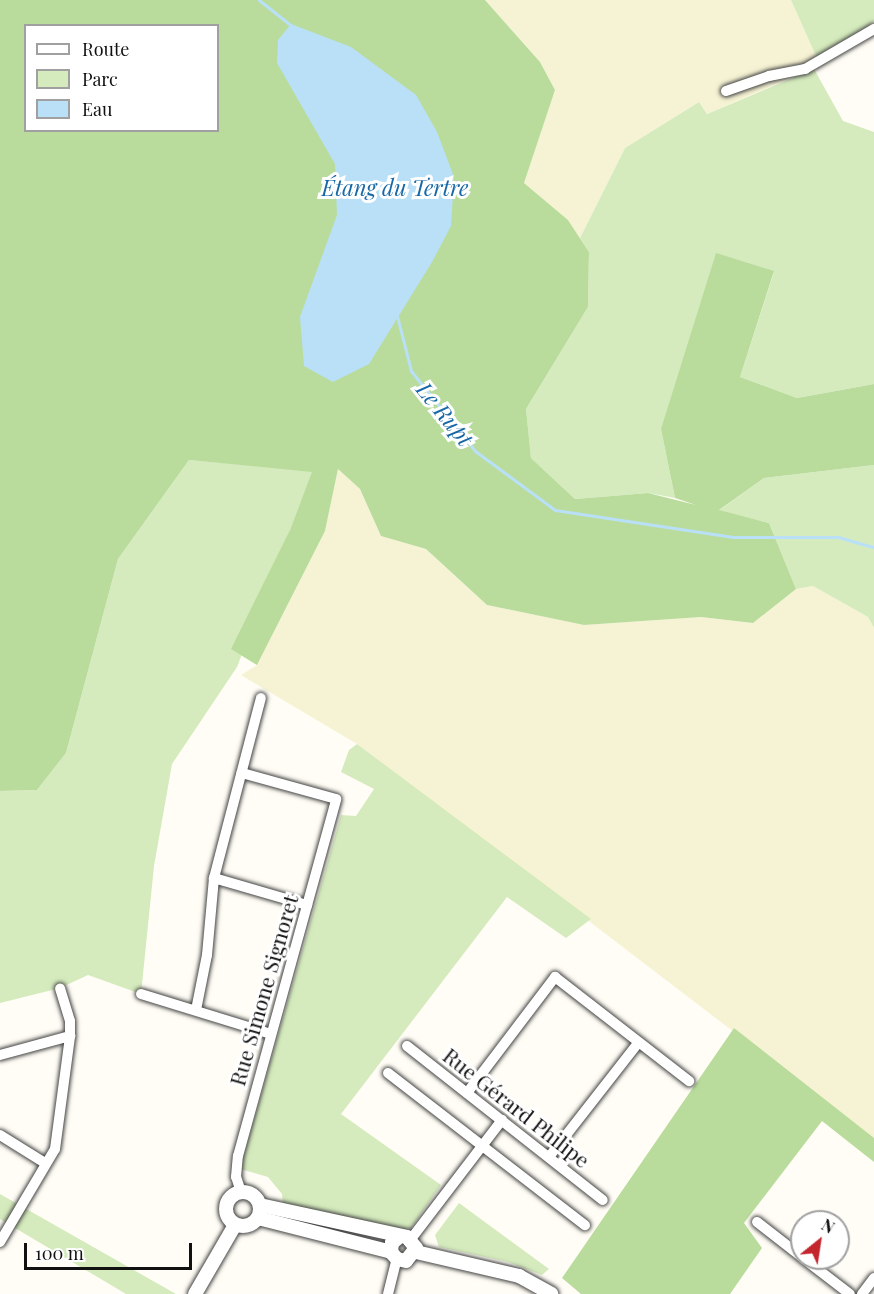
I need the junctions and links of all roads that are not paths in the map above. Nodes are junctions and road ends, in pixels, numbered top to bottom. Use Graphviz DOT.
graph roads {
  1 [pos="874,28"];
  2 [pos="726,91"];
  3 [pos="261,698"];
  4 [pos="242,773"];
  5 [pos="214,878"];
  6 [pos="307,905"];
  7 [pos="60,988"];
  8 [pos="141,994"];
  9 [pos="196,1010"];
  10 [pos="271,1034"];
  11 [pos="70,1036"];
  12 [pos="638,1043"];
  13 [pos="407,1046"];
  14 [pos="0,1054"];
  15 [pos="388,1073"];
  16 [pos="689,1081"];
  17 [pos="467,1093"];
  18 [pos="502,1120"];
  19 [pos="0,1136"];
  20 [pos="483,1145"];
  21 [pos="549,1157"];
  22 [pos="45,1162"];
  23 [pos="241,1192"];
  24 [pos="603,1200"];
  25 [pos="259,1211"];
  26 [pos="757,1222"];
  27 [pos="235,1225"];
  28 [pos="585,1225"];
  29 [pos="0,1242"];
  30 [pos="409,1242"];
  31 [pos="790,1247"];
  32 [pos="394,1256"];
  33 [pos="820,1270"];
  34 [pos="874,1278"];
  35 [pos="195,1294"];
  36 [pos="388,1294"];
  37 [pos="551,1294"];
  38 [pos="850,1294"];
  39 [pos="862,1294"];
  1 -- 2 [label="street"];
  3 -- 4 [label="street"];
  4 -- 5 [label="street"];
  4 -- 6 [label="street, Rue Simone Signoret"];
  5 -- 6 [label="street"];
  5 -- 9 [label="street"];
  6 -- 10 [label="street, Rue Simone Signoret"];
  7 -- 11 [label="street"];
  8 -- 9 [label="street"];
  9 -- 10 [label="street"];
  10 -- 23 [label="street, Rue Simone Signoret"];
  11 -- 14 [label="street"];
  11 -- 22 [label="street"];
  12 -- 16 [label="street"];
  12 -- 17 [label="street"];
  12 -- 21 [label="street"];
  13 -- 17 [label="street, Rue Gérard Philipe"];
  15 -- 20 [label="street"];
  17 -- 18 [label="street, Rue Gérard Philipe"];
  18 -- 20 [label="street"];
  18 -- 21 [label="street, Rue Gérard Philipe"];
  19 -- 22 [label="street"];
  20 -- 28 [label="street"];
  20 -- 30 [label="street"];
  21 -- 24 [label="street, Rue Gérard Philipe"];
  22 -- 29 [label="street"];
  23 -- 25 [label="street"];
  23 -- 27 [label="street"];
  25 -- 27 [label="street"];
  25 -- 30 [label="street"];
  25 -- 32 [label="street"];
  26 -- 31 [label="street"];
  27 -- 35 [label="street"];
  30 -- 32 [label="street"];
  30 -- 32 [label="street"];
  30 -- 37 [label="street"];
  32 -- 36 [label="street"];
  33 -- 38 [label="street"];
  34 -- 39 [label="street"];
}
